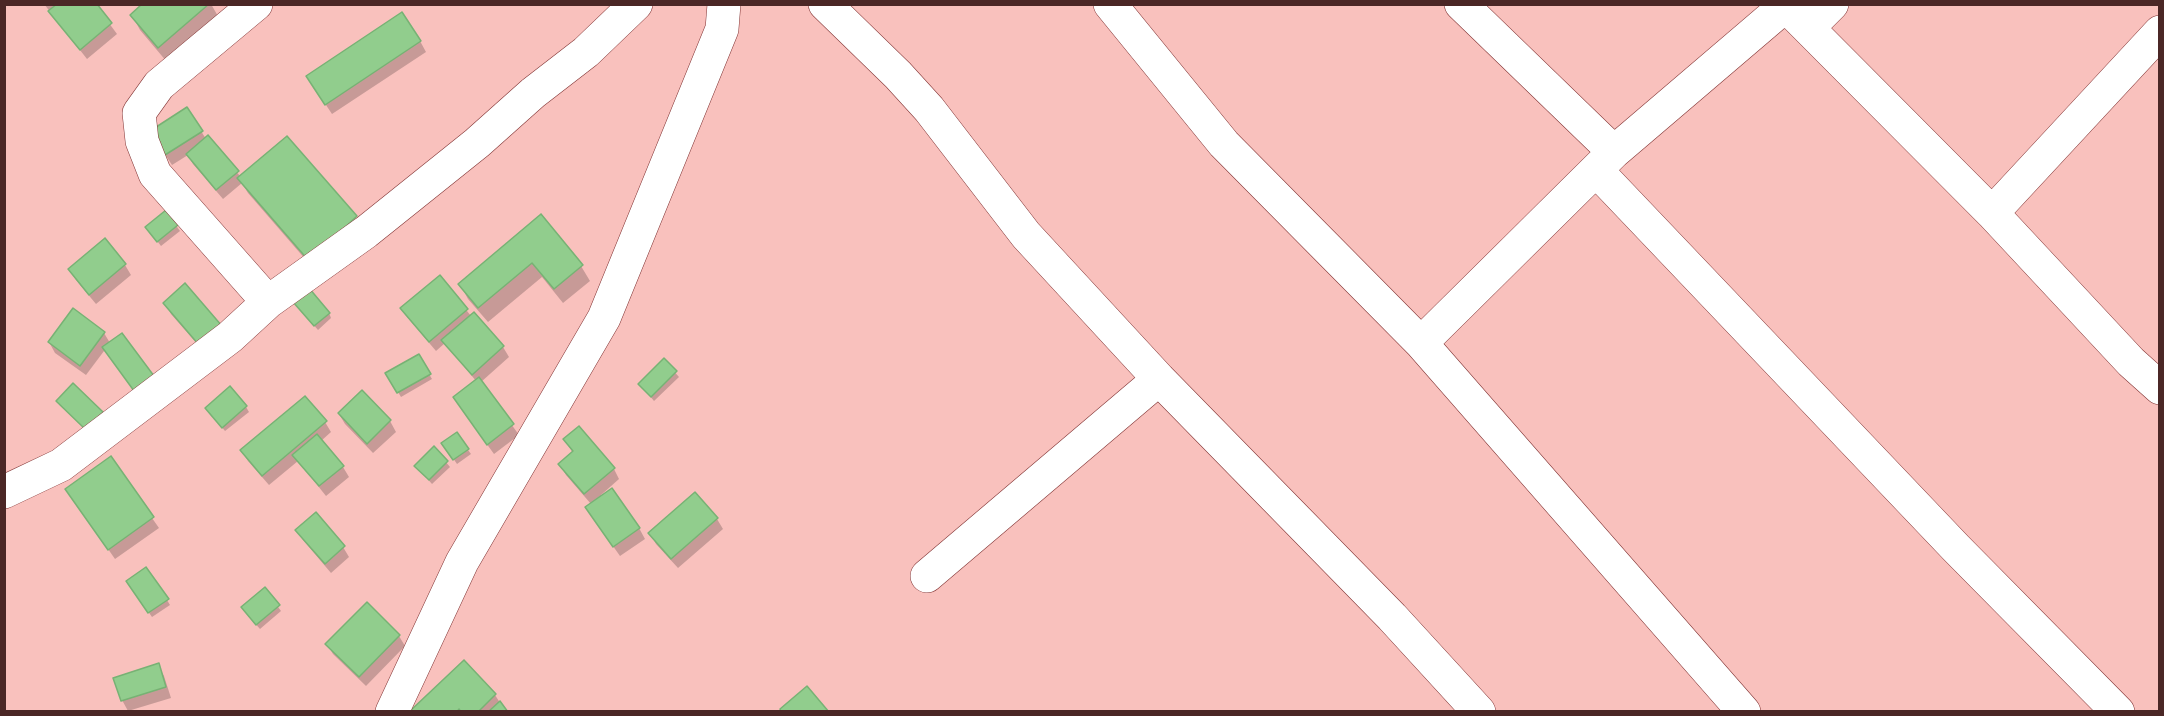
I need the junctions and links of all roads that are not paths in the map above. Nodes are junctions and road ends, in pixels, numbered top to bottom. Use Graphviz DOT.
graph roads {
  1 [pos="256,4"];
  2 [pos="636,4"];
  3 [pos="724,4"];
  4 [pos="825,4"];
  5 [pos="1110,4"];
  6 [pos="1461,4"];
  7 [pos="1833,4"];
  8 [pos="1792,13"];
  9 [pos="2160,32"];
  10 [pos="1605,161"];
  11 [pos="1992,213"];
  12 [pos="268,302"];
  13 [pos="1421,343"];
  14 [pos="1159,379"];
  15 [pos="2160,388"];
  16 [pos="4,492"];
  17 [pos="927,576"];
  18 [pos="392,711"];
  19 [pos="1479,711"];
  20 [pos="1744,711"];
  21 [pos="2118,711"];
  1 -- 12 [label="street"];
  2 -- 12 [label="street"];
  3 -- 18 [label="street"];
  4 -- 14 [label="street"];
  5 -- 13 [label="street"];
  6 -- 10 [label="street"];
  7 -- 8 [label="street"];
  8 -- 10 [label="street"];
  8 -- 11 [label="street"];
  9 -- 11 [label="street"];
  10 -- 13 [label="street"];
  10 -- 21 [label="street"];
  11 -- 15 [label="street"];
  12 -- 16 [label="street"];
  13 -- 20 [label="street"];
  14 -- 17 [label="street"];
  14 -- 19 [label="street"];
}
